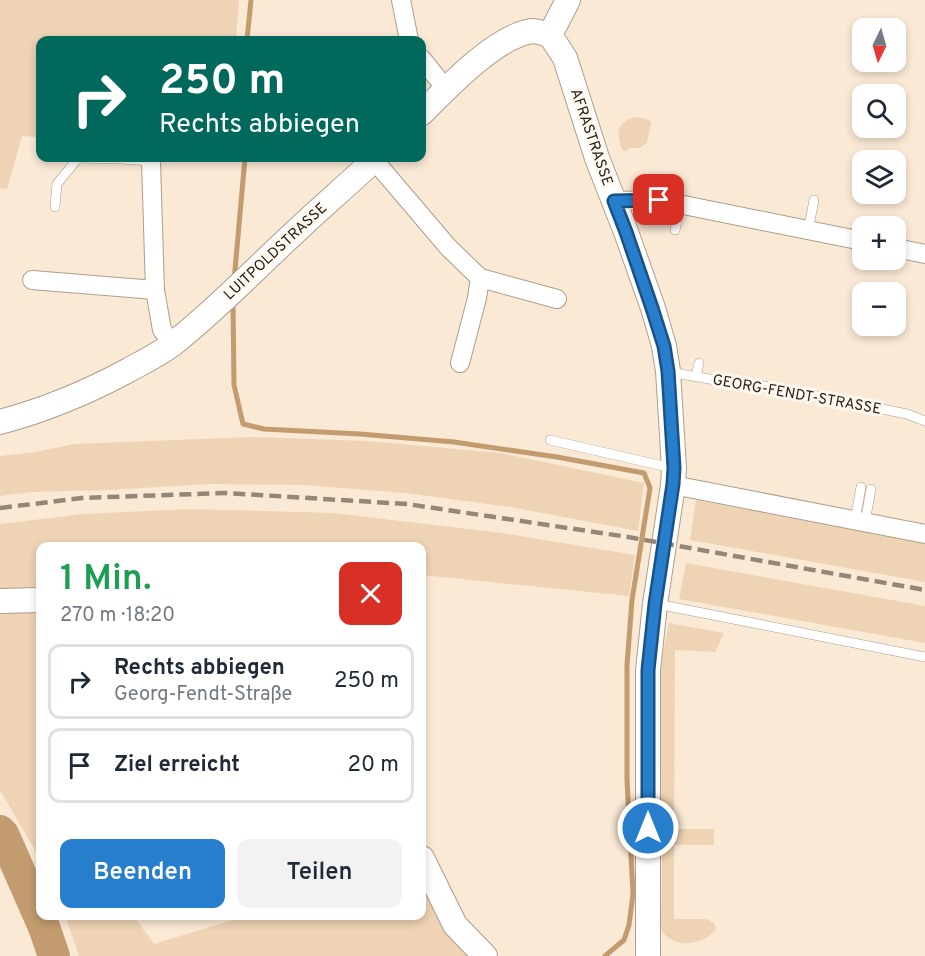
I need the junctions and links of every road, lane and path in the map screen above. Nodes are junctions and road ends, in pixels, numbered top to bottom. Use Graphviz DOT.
graph roads {
  1 [pos="401,0"];
  2 [pos="568,0"];
  3 [pos="550,35"];
  4 [pos="408,36"];
  5 [pos="426,64"];
  6 [pos="446,89"];
  7 [pos="426,109"];
  8 [pos="75,162"];
  9 [pos="151,162"];
  10 [pos="372,162"];
  11 [pos="377,162"];
  12 [pos="814,200"];
  13 [pos="614,201"];
  14 [pos="680,205"];
  15 [pos="55,207"];
  16 [pos="675,230"];
  17 [pos="808,231"];
  18 [pos="852,241"];
  19 [pos="906,250"];
  20 [pos="925,254"];
  21 [pos="480,278"];
  22 [pos="32,280"];
  23 [pos="155,290"];
  24 [pos="557,299"];
  25 [pos="173,344"];
  26 [pos="460,363"];
  27 [pos="699,363"];
  28 [pos="668,371"];
  29 [pos="696,376"];
  30 [pos="925,421"];
  31 [pos="0,422"];
  32 [pos="550,440"];
  33 [pos="674,476"];
  34 [pos="861,487"];
  35 [pos="871,489"];
  36 [pos="860,521"];
  37 [pos="925,534"];
  38 [pos="36,600"];
  39 [pos="0,601"];
  40 [pos="655,604"];
  41 [pos="925,657"];
  42 [pos="426,866"];
  43 [pos="485,956"];
  44 [pos="648,956"];
  1 -- 4 [label="street"];
  2 -- 3 [label="street"];
  3 -- 6 [label="street"];
  3 -- 13 [label="street, AFRASTRASSE"];
  5 -- 6 [label="street"];
  6 -- 7 [label="street"];
  8 -- 15 [label="lane"];
  9 -- 23 [label="street"];
  10 -- 25 [label="street, LUITPOLDSTRASSE"];
  11 -- 21 [label="street"];
  12 -- 17 [label="lane"];
  13 -- 14 [label="street"];
  13 -- 28 [label="street, AFRASTRASSE"];
  14 -- 16 [label="lane"];
  14 -- 17 [label="street"];
  17 -- 18 [label="street"];
  19 -- 20 [label="street"];
  21 -- 24 [label="street"];
  21 -- 26 [label="street"];
  22 -- 23 [label="street"];
  23 -- 25 [label="street"];
  25 -- 31 [label="street, LUITPOLDSTRASSE"];
  27 -- 29 [label="lane"];
  28 -- 29 [label="lane, GEORG-FENDT-STRASSE"];
  28 -- 33 [label="street, AFRASTRASSE"];
  29 -- 30 [label="lane, GEORG-FENDT-STRASSE"];
  32 -- 33 [label="lane"];
  33 -- 36 [label="street"];
  33 -- 40 [label="street, AFRASTRASSE"];
  34 -- 36 [label="lane"];
  35 -- 36 [label="lane"];
  36 -- 37 [label="street"];
  38 -- 39 [label="street"];
  40 -- 41 [label="lane"];
  40 -- 44 [label="street, AFRASTRASSE"];
  42 -- 43 [label="street"];
}
